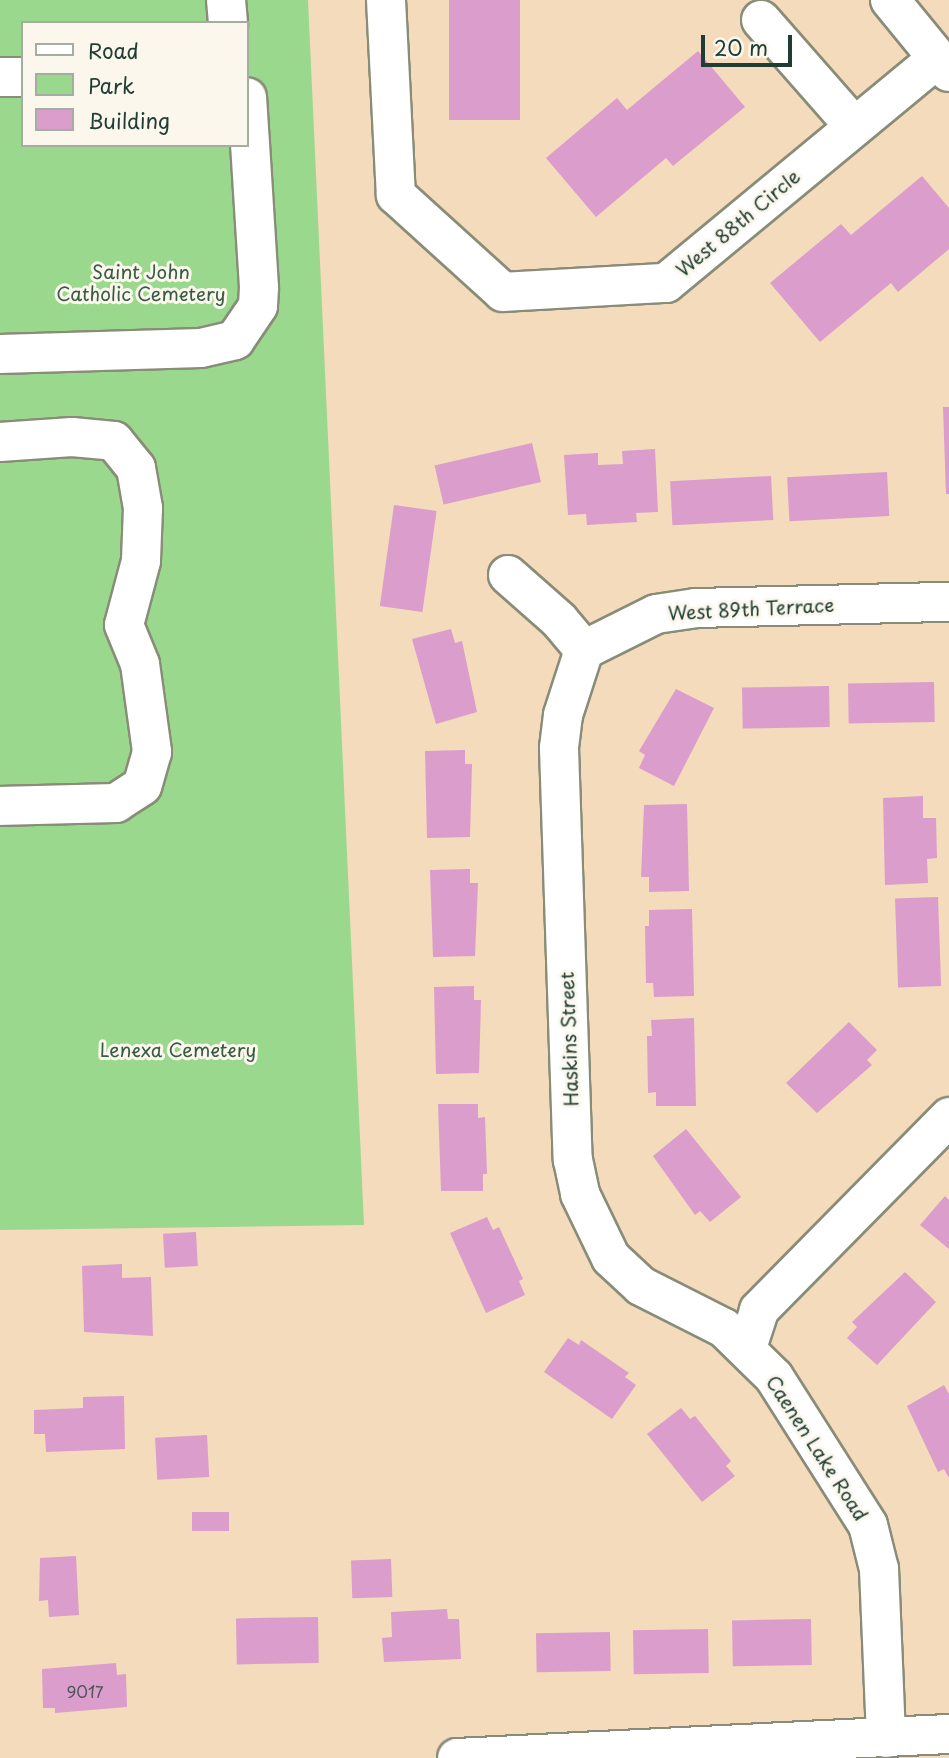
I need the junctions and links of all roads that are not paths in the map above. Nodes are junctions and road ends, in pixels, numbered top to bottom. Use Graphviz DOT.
graph roads {
  1 [pos="226,0"];
  2 [pos="386,0"];
  3 [pos="890,0"];
  4 [pos="761,20"];
  5 [pos="228,21"];
  6 [pos="943,65"];
  7 [pos="0,77"];
  8 [pos="21,77"];
  9 [pos="248,113"];
  10 [pos="855,127"];
  11 [pos="0,354"];
  12 [pos="0,442"];
  13 [pos="508,575"];
  14 [pos="949,602"];
  15 [pos="584,650"];
  16 [pos="0,806"];
  17 [pos="949,1117"];
  18 [pos="747,1349"];
  19 [pos="949,1734"];
  20 [pos="886,1738"];
  21 [pos="536,1756"];
  22 [pos="457,1758"];
  1 -- 5 [label="street"];
  2 -- 10 [label="street, West 88th Circle"];
  3 -- 6 [label="street"];
  4 -- 10 [label="street"];
  6 -- 10 [label="street, West 88th Circle"];
  7 -- 8 [label="street"];
  9 -- 11 [label="street"];
  12 -- 16 [label="street"];
  13 -- 15 [label="street"];
  14 -- 15 [label="street, West 89th Terrace"];
  15 -- 18 [label="street, Haskins Street"];
  17 -- 18 [label="street"];
  18 -- 20 [label="street, Caenen Lake Road"];
  19 -- 20 [label="street"];
  20 -- 21 [label="street"];
  21 -- 22 [label="street"];
}
